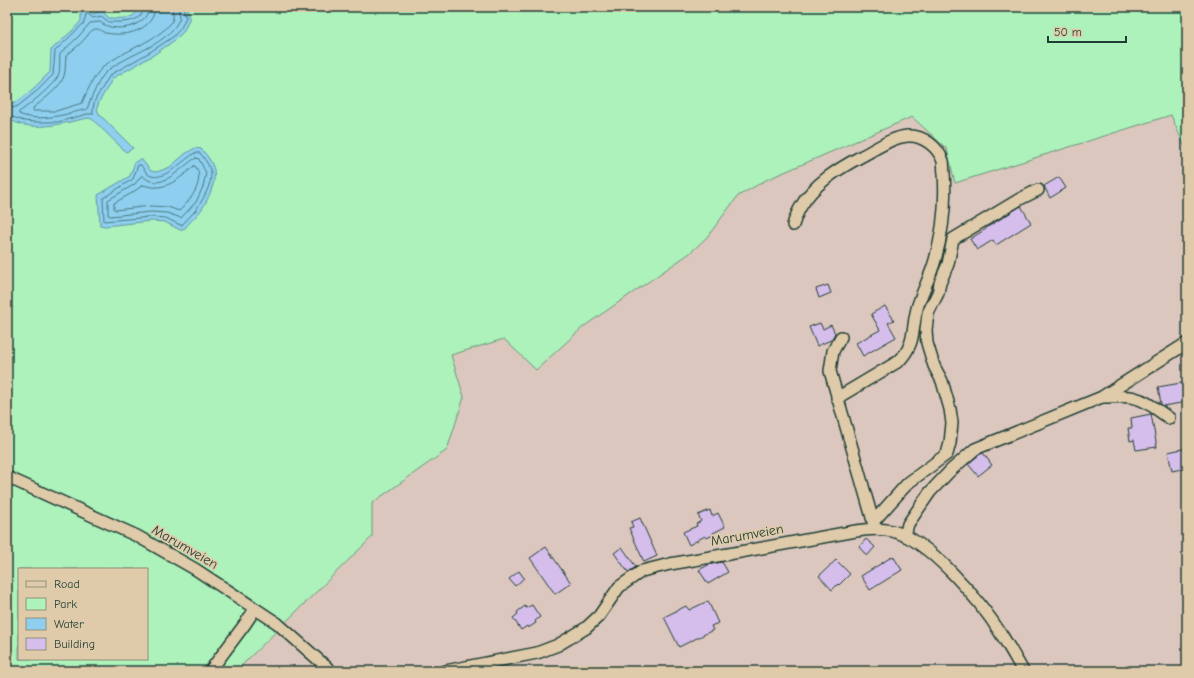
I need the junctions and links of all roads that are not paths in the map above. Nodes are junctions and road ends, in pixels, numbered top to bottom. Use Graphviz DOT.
graph roads {
  1 [pos="1038,190"];
  2 [pos="793,225"];
  3 [pos="841,337"];
  4 [pos="1187,343"];
  5 [pos="838,398"];
  6 [pos="1102,398"];
  7 [pos="1169,418"];
  8 [pos="947,454"];
  9 [pos="950,471"];
  10 [pos="7,477"];
  11 [pos="874,525"];
  12 [pos="905,536"];
  13 [pos="255,609"];
  14 [pos="210,671"];
  15 [pos="331,671"];
  16 [pos="445,671"];
  17 [pos="1023,671"];
  1 -- 8 [label="street"];
  2 -- 5 [label="street"];
  3 -- 5 [label="street"];
  4 -- 6 [label="street"];
  5 -- 11 [label="street"];
  6 -- 7 [label="street"];
  6 -- 9 [label="street"];
  8 -- 9 [label="street"];
  8 -- 11 [label="street"];
  9 -- 12 [label="street"];
  10 -- 13 [label="street, Marumveien"];
  11 -- 12 [label="street, Marumveien"];
  11 -- 16 [label="street, Marumveien"];
  12 -- 17 [label="street, Marumveien"];
  13 -- 14 [label="street"];
  13 -- 15 [label="street, Marumveien"];
}
